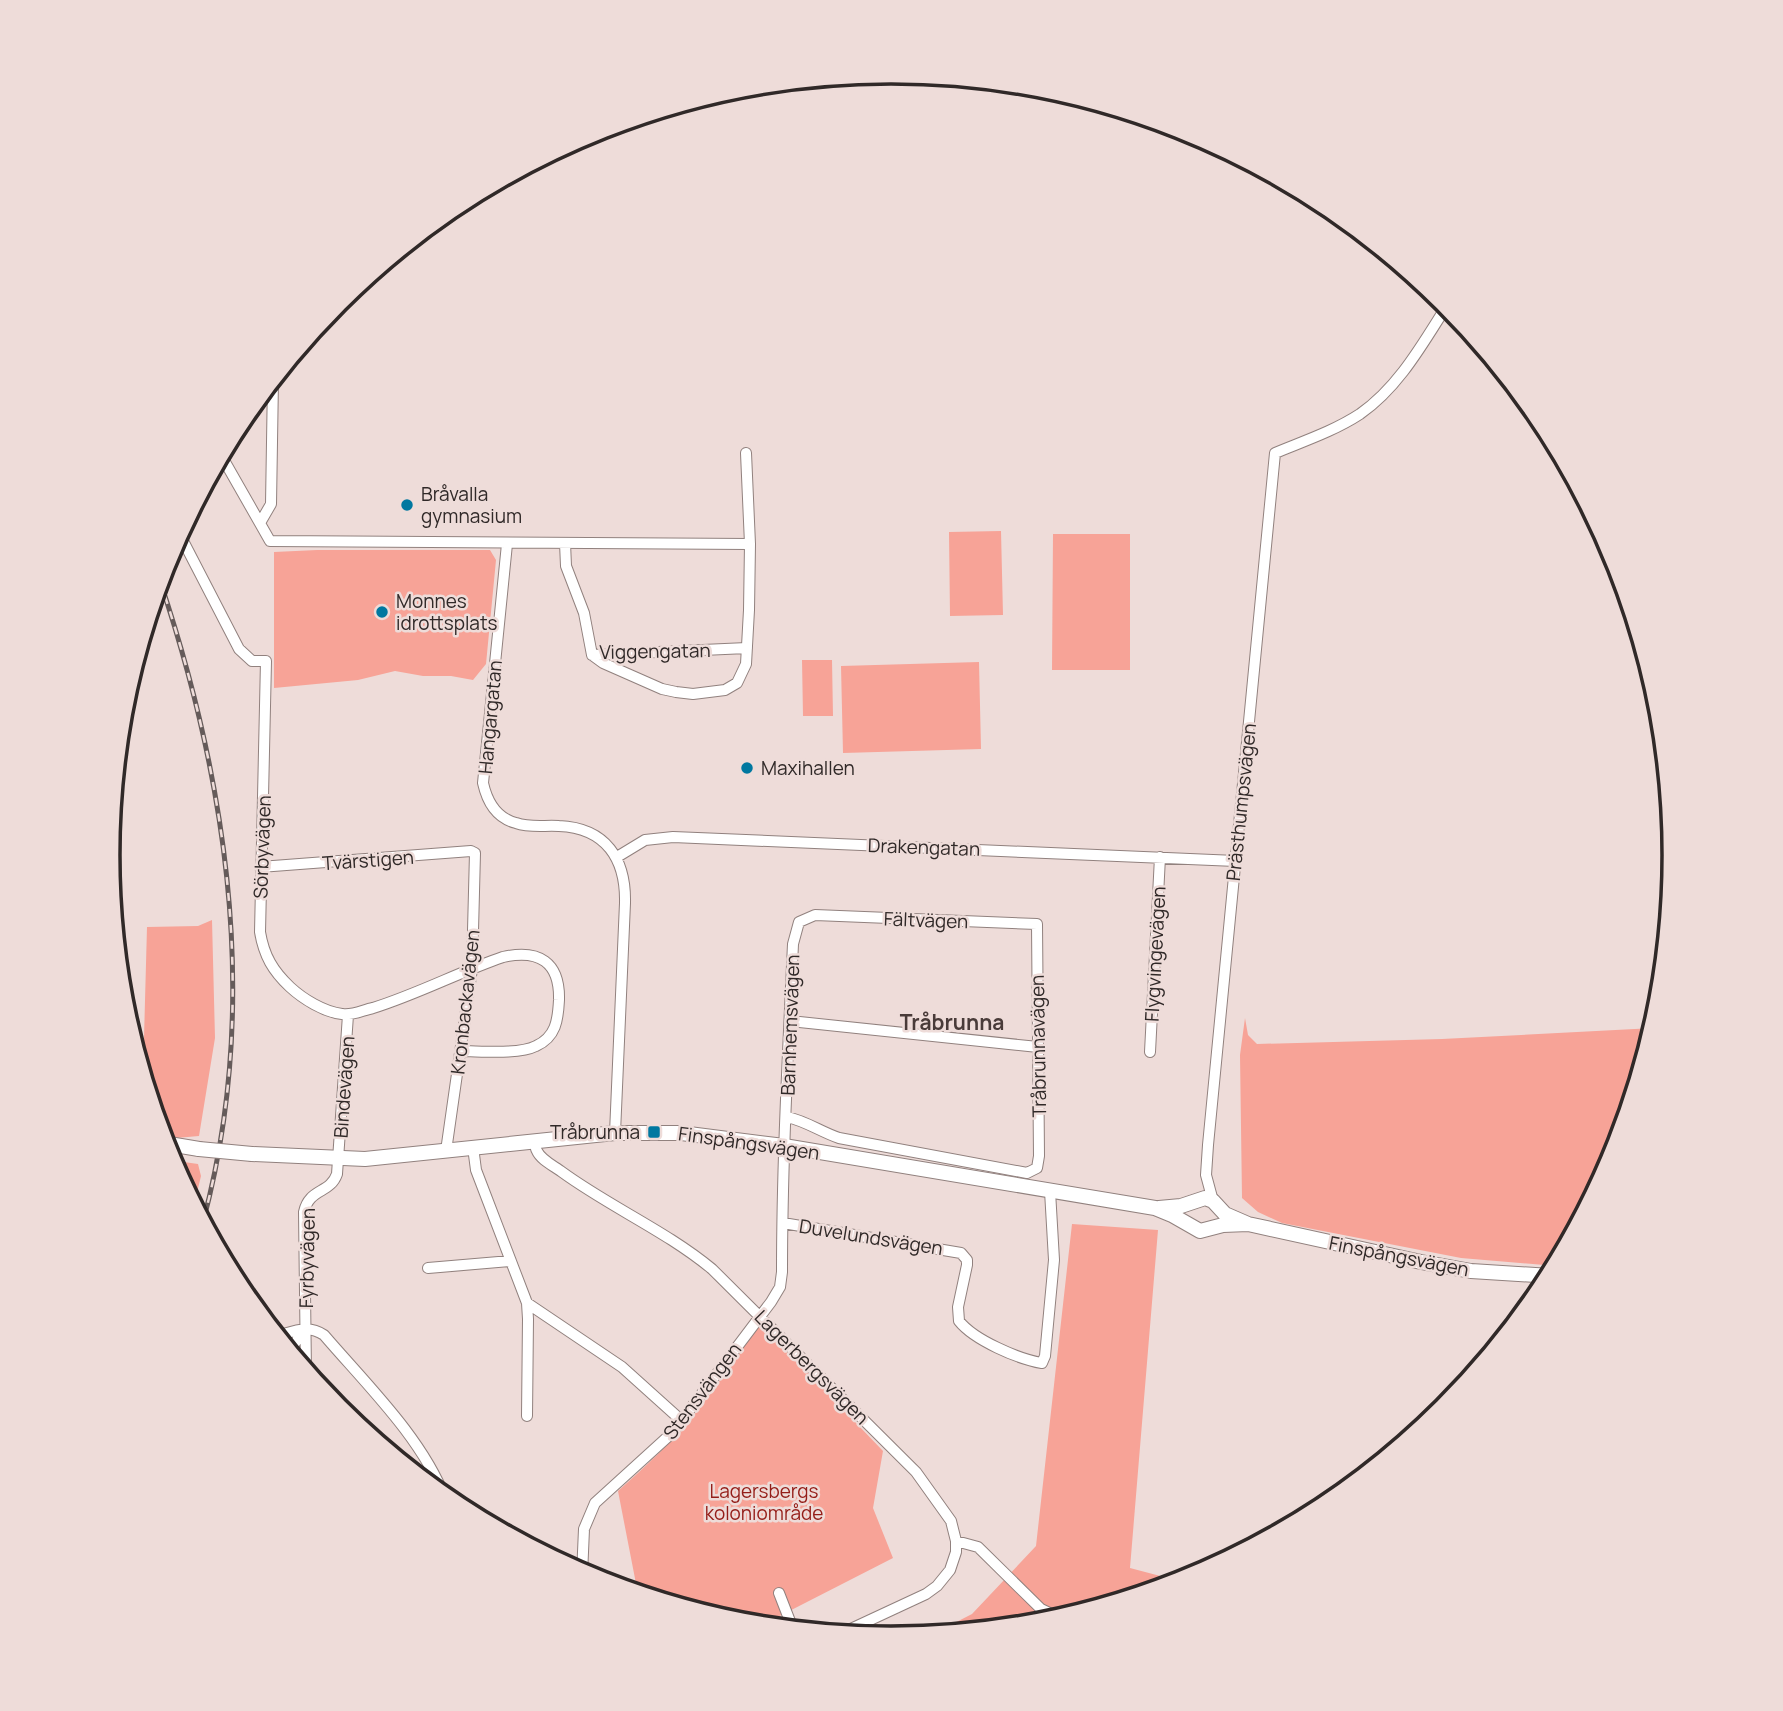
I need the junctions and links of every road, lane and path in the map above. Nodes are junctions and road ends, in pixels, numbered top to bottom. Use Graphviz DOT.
graph roads {
  1 [pos="1441,315"];
  2 [pos="273,395"];
  3 [pos="746,453"];
  4 [pos="226,465"];
  5 [pos="260,523"];
  6 [pos="565,543"];
  7 [pos="507,544"];
  8 [pos="750,544"];
  9 [pos="186,546"];
  10 [pos="747,648"];
  11 [pos="592,655"];
  12 [pos="475,853"];
  13 [pos="1160,857"];
  14 [pos="617,858"];
  15 [pos="1236,861"];
  16 [pos="260,867"];
  17 [pos="815,915"];
  18 [pos="1037,924"];
  19 [pos="472,969"];
  20 [pos="348,1015"];
  21 [pos="790,1021"];
  22 [pos="1038,1047"];
  23 [pos="460,1051"];
  24 [pos="1150,1052"];
  25 [pos="787,1117"];
  26 [pos="615,1133"];
  27 [pos="535,1140"];
  28 [pos="177,1146"];
  29 [pos="784,1146"];
  30 [pos="473,1147"];
  31 [pos="179,1151"];
  32 [pos="446,1151"];
  33 [pos="200,1152"];
  34 [pos="339,1159"];
  35 [pos="1206,1175"];
  36 [pos="1050,1191"];
  37 [pos="1193,1201"];
  38 [pos="1215,1204"];
  39 [pos="1155,1208"];
  40 [pos="783,1223"];
  41 [pos="1189,1224"];
  42 [pos="1248,1224"];
  43 [pos="1212,1228"];
  44 [pos="510,1261"];
  45 [pos="428,1268"];
  46 [pos="1539,1275"];
  47 [pos="527,1303"];
  48 [pos="760,1315"];
  49 [pos="306,1328"];
  50 [pos="286,1334"];
  51 [pos="294,1344"];
  52 [pos="306,1358"];
  53 [pos="527,1416"];
  54 [pos="682,1421"];
  55 [pos="433,1476"];
  56 [pos="956,1541"];
  57 [pos="583,1562"];
  58 [pos="779,1593"];
  59 [pos="1046,1611"];
  60 [pos="789,1620"];
  61 [pos="858,1626"];
  1 -- 15 [label="street, Prästhumpsvägen"];
  2 -- 5 [label="street"];
  3 -- 8 [label="street"];
  4 -- 5 [label="street"];
  5 -- 7 [label="street"];
  6 -- 7 [label="street"];
  6 -- 8 [label="street"];
  6 -- 11 [label="street, Viggengatan"];
  7 -- 14 [label="street, Hangargatan"];
  8 -- 10 [label="street"];
  9 -- 16 [label="street, Sörbyvägen"];
  10 -- 11 [label="street, Viggengatan"];
  10 -- 11 [label="street"];
  12 -- 16 [label="street, Tvärstigen"];
  12 -- 19 [label="street, Kronbackavägen"];
  13 -- 14 [label="street, Drakengatan"];
  13 -- 15 [label="street, Drakengatan"];
  13 -- 24 [label="street, Flygvingevägen"];
  14 -- 26 [label="street"];
  15 -- 35 [label="street, Prästhumpsvägen"];
  16 -- 20 [label="street, Sörbyvägen"];
  17 -- 18 [label="street, Fältvägen"];
  17 -- 21 [label="street, Barnhemsvägen"];
  18 -- 22 [label="street, Tråbrunnavägen"];
  19 -- 20 [label="street"];
  19 -- 23 [label="street, Kronbackavägen"];
  19 -- 23 [label="street"];
  20 -- 34 [label="street, Bindevägen"];
  21 -- 22 [label="street"];
  21 -- 25 [label="street, Barnhemsvägen"];
  22 -- 25 [label="street, Tråbrunnavägen"];
  23 -- 32 [label="street, Kronbackavägen"];
  25 -- 29 [label="street, Barnhemsvägen"];
  26 -- 27 [label="main road, Finspångsvägen"];
  26 -- 29 [label="main road, Finspångsvägen"];
  27 -- 30 [label="main road, Finspångsvägen"];
  27 -- 48 [label="street, Lagerbergsvägen"];
  28 -- 33 [label="main road, Finspångsvägen"];
  29 -- 36 [label="main road, Finspångsvägen"];
  29 -- 40 [label="street, Stensvängen"];
  30 -- 32 [label="main road, Finspångsvägen"];
  30 -- 44 [label="street"];
  31 -- 33 [label="main road, Finspångsvägen"];
  32 -- 34 [label="main road, Finspångsvägen"];
  33 -- 34 [label="main road, Finspångsvägen, bridge"];
  34 -- 49 [label="street, Fyrbyvägen"];
  35 -- 37 [label="street, Prästhumpsvägen"];
  35 -- 38 [label="street, Prästhumpsvägen"];
  36 -- 39 [label="main road, Finspångsvägen"];
  36 -- 40 [label="street, Duvelundsvägen"];
  37 -- 38 [label="main road, Finspångsvägen"];
  37 -- 39 [label="main road, Finspångsvägen"];
  37 -- 41 [label="main road"];
  38 -- 42 [label="main road, Finspångsvägen"];
  38 -- 43 [label="main road"];
  39 -- 41 [label="main road, Finspångsvägen"];
  40 -- 48 [label="street, Stensvängen"];
  41 -- 43 [label="main road, Finspångsvägen"];
  42 -- 43 [label="main road, Finspångsvägen"];
  42 -- 46 [label="main road, Finspångsvägen"];
  44 -- 45 [label="street"];
  44 -- 47 [label="street"];
  47 -- 53 [label="street"];
  47 -- 54 [label="street"];
  48 -- 54 [label="street, Stensvängen"];
  48 -- 56 [label="street, Lagerbergsvägen"];
  49 -- 50 [label="street"];
  49 -- 51 [label="street"];
  49 -- 52 [label="street, Fyrbyvägen"];
  49 -- 55 [label="street"];
  54 -- 57 [label="street, Stensvängen"];
  56 -- 59 [label="street"];
  56 -- 61 [label="street"];
  58 -- 60 [label="street"];
}
